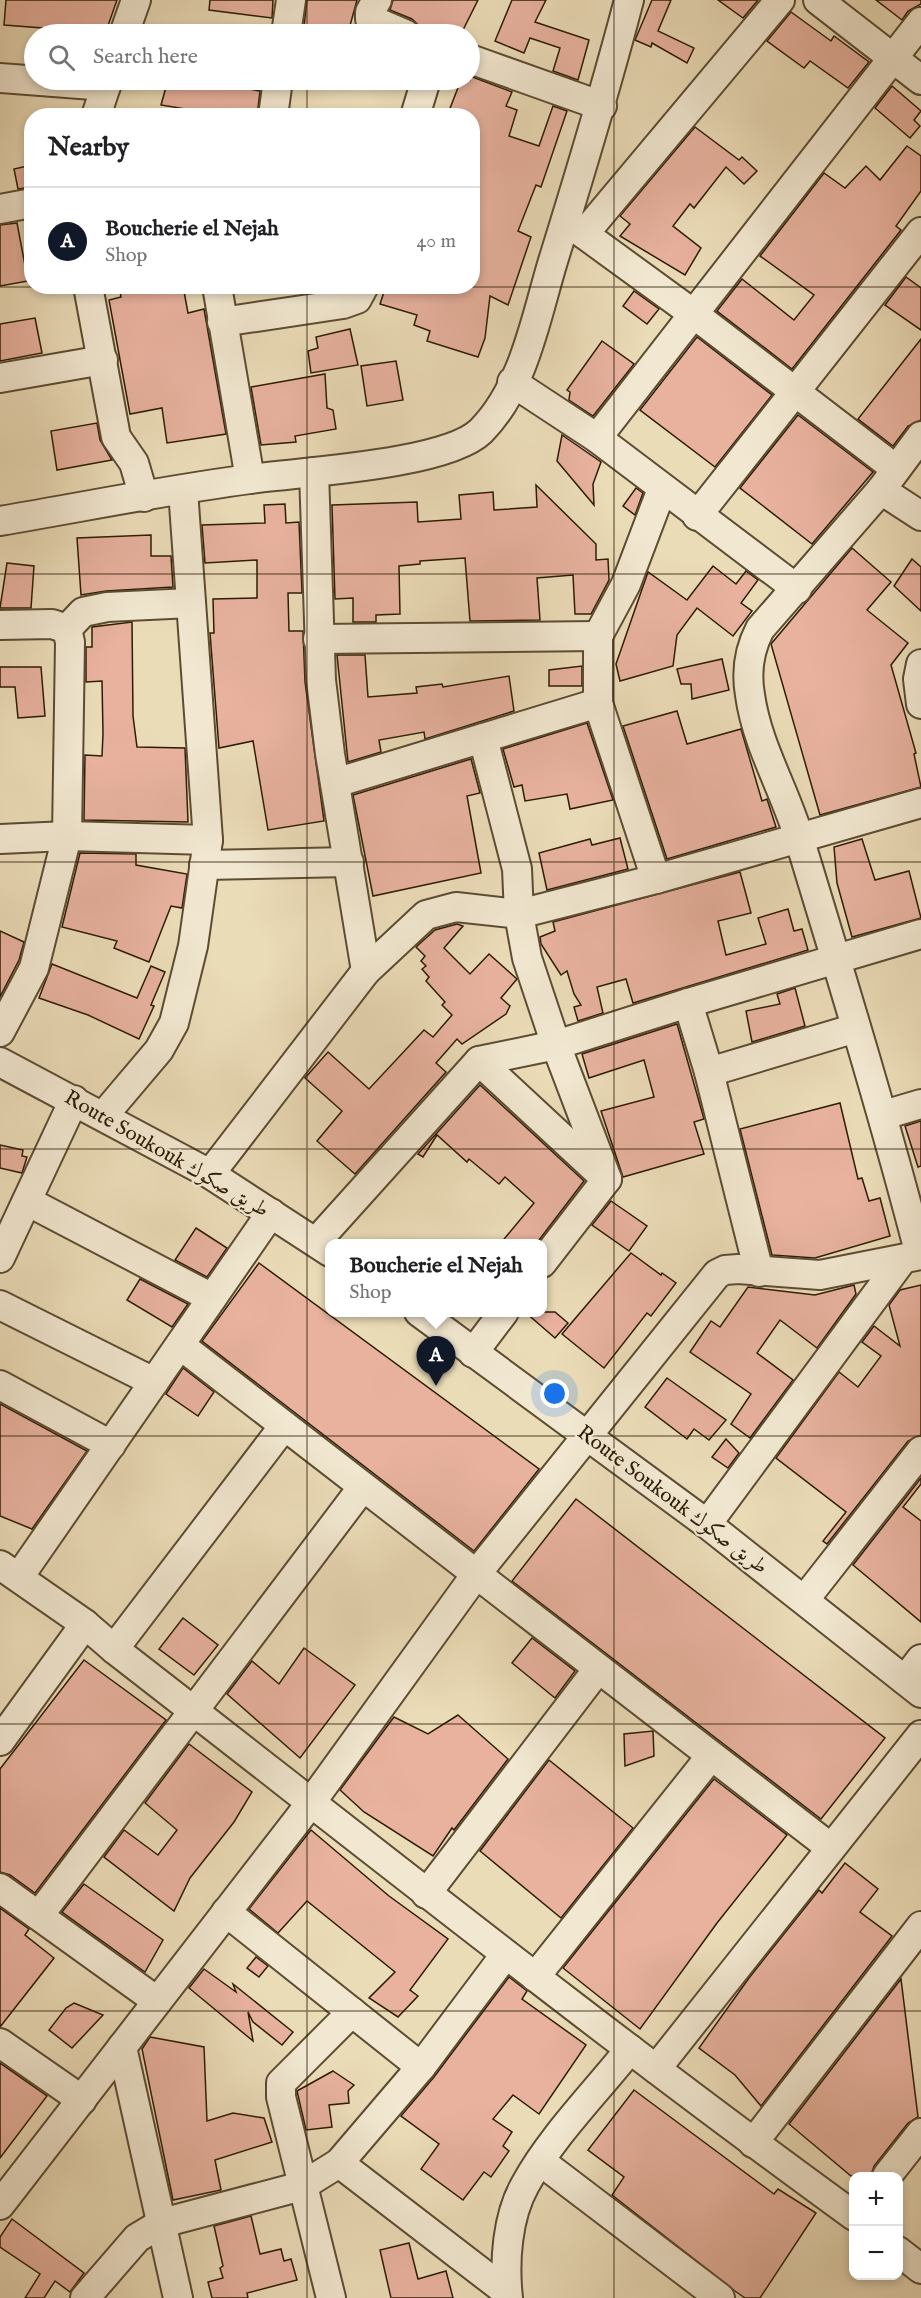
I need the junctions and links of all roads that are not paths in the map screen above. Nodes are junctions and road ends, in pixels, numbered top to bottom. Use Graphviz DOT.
graph roads {
  1 [pos="136,0"];
  2 [pos="291,0"];
  3 [pos="377,0"];
  4 [pos="780,0"];
  5 [pos="818,0"];
  6 [pos="621,4"];
  7 [pos="921,22"];
  8 [pos="128,24"];
  9 [pos="287,24"];
  10 [pos="382,24"];
  11 [pos="893,59"];
  12 [pos="480,63"];
  13 [pos="0,78"];
  14 [pos="24,79"];
  15 [pos="921,80"];
  16 [pos="105,90"];
  17 [pos="277,90"];
  18 [pos="423,90"];
  19 [pos="602,106"];
  20 [pos="99,108"];
  21 [pos="274,108"];
  22 [pos="417,108"];
  23 [pos="24,204"];
  24 [pos="0,209"];
  25 [pos="575,228"];
  26 [pos="921,232"];
  27 [pos="90,294"];
  28 [pos="218,294"];
  29 [pos="360,294"];
  30 [pos="695,315"];
  31 [pos="222,322"];
  32 [pos="102,360"];
  33 [pos="0,378"];
  34 [pos="512,382"];
  35 [pos="795,394"];
  36 [pos="921,436"];
  37 [pos="597,438"];
  38 [pos="314,472"];
  39 [pos="250,479"];
  40 [pos="888,480"];
  41 [pos="662,489"];
  42 [pos="183,490"];
  43 [pos="144,497"];
  44 [pos="698,516"];
  45 [pos="921,516"];
  46 [pos="0,521"];
  47 [pos="798,589"];
  48 [pos="191,603"];
  49 [pos="0,625"];
  50 [pos="67,629"];
  51 [pos="598,636"];
  52 [pos="318,639"];
  53 [pos="921,664"];
  54 [pos="598,703"];
  55 [pos="921,704"];
  56 [pos="483,738"];
  57 [pos="335,783"];
  58 [pos="921,803"];
  59 [pos="67,836"];
  60 [pos="799,837"];
  61 [pos="0,839"];
  62 [pos="206,852"];
  63 [pos="349,862"];
  64 [pos="656,879"];
  65 [pos="519,914"];
  66 [pos="921,934"];
  67 [pos="836,962"];
  68 [pos="366,971"];
  69 [pos="688,1003"];
  70 [pos="856,1028"];
  71 [pos="0,1032"];
  72 [pos="556,1045"];
  73 [pos="479,1061"];
  74 [pos="0,1062"];
  75 [pos="709,1072"];
  76 [pos="74,1100"];
  77 [pos="921,1104"];
  78 [pos="104,1115"];
  79 [pos="884,1115"];
  80 [pos="210,1174"];
  81 [pos="607,1179"];
  82 [pos="27,1201"];
  83 [pos="271,1213"];
  84 [pos="330,1239"];
  85 [pos="3,1243"];
  86 [pos="323,1247"];
  87 [pos="914,1257"];
  88 [pos="547,1258"];
  89 [pos="759,1272"];
  90 [pos="212,1298"];
  91 [pos="0,1305"];
  92 [pos="426,1317"];
  93 [pos="500,1317"];
  94 [pos="180,1346"];
  95 [pos="473,1353"];
  96 [pos="154,1382"];
  97 [pos="0,1385"];
  98 [pos="284,1426"];
  99 [pos="588,1434"];
  100 [pos="111,1445"];
  101 [pos="921,1451"];
  102 [pos="362,1488"];
  103 [pos="707,1524"];
  104 [pos="9,1571"];
  105 [pos="477,1573"];
  106 [pos="806,1599"];
  107 [pos="85,1624"];
  108 [pos="114,1649"];
  109 [pos="598,1669"];
  110 [pos="916,1677"];
  111 [pos="193,1710"];
  112 [pos="921,1735"];
  113 [pos="0,1741"];
  114 [pos="711,1756"];
  115 [pos="310,1804"];
  116 [pos="831,1848"];
  117 [pos="0,1888"];
  118 [pos="426,1894"];
  119 [pos="226,1912"];
  120 [pos="40,1914"];
  121 [pos="921,1926"];
  122 [pos="506,1955"];
  123 [pos="535,1977"];
  124 [pos="157,2001"];
  125 [pos="352,2012"];
  126 [pos="0,2043"];
  127 [pos="122,2047"];
  128 [pos="630,2049"];
  129 [pos="421,2067"];
  130 [pos="656,2069"];
  131 [pos="82,2100"];
  132 [pos="921,2133"];
  133 [pos="753,2143"];
  134 [pos="540,2161"];
  135 [pos="339,2163"];
  136 [pos="890,2172"];
  137 [pos="302,2186"];
  138 [pos="0,2205"];
  139 [pos="849,2212"];
  140 [pos="162,2223"];
  141 [pos="903,2255"];
  142 [pos="921,2269"];
  143 [pos="508,2295"];
  144 [pos="85,2298"];
  145 [pos="178,2298"];
  146 [pos="332,2298"];
  147 [pos="720,2298"];
  1 -- 8 [label="street"];
  2 -- 9 [label="street"];
  3 -- 10 [label="street"];
  4 -- 25 [label="street"];
  5 -- 11 [label="street"];
  6 -- 19 [label="street"];
  7 -- 11 [label="street"];
  11 -- 15 [label="street"];
  11 -- 30 [label="street"];
  12 -- 19 [label="street"];
  13 -- 14 [label="street"];
  16 -- 20 [label="street"];
  17 -- 21 [label="street"];
  18 -- 22 [label="street"];
  19 -- 25 [label="street"];
  23 -- 24 [label="street"];
  25 -- 30 [label="street"];
  25 -- 34 [label="street"];
  26 -- 35 [label="street"];
  27 -- 32 [label="street"];
  28 -- 31 [label="street"];
  29 -- 31 [label="street"];
  30 -- 35 [label="street"];
  30 -- 37 [label="street"];
  31 -- 39 [label="street"];
  32 -- 33 [label="street"];
  32 -- 43 [label="street"];
  34 -- 37 [label="street"];
  34 -- 38 [label="street"];
  35 -- 40 [label="street"];
  35 -- 44 [label="street"];
  36 -- 40 [label="street"];
  37 -- 41 [label="street"];
  38 -- 39 [label="street"];
  38 -- 52 [label="street"];
  39 -- 42 [label="street"];
  40 -- 45 [label="street"];
  40 -- 47 [label="street"];
  41 -- 44 [label="street"];
  41 -- 51 [label="street"];
  42 -- 43 [label="street"];
  42 -- 48 [label="street"];
  43 -- 46 [label="street"];
  44 -- 47 [label="street"];
  47 -- 60 [label="street"];
  48 -- 50 [label="street"];
  48 -- 62 [label="street"];
  49 -- 50 [label="street"];
  50 -- 59 [label="street"];
  51 -- 52 [label="street"];
  51 -- 54 [label="street"];
  52 -- 57 [label="street"];
  53 -- 55 [label="street"];
  54 -- 56 [label="street"];
  54 -- 64 [label="street"];
  56 -- 57 [label="street"];
  56 -- 65 [label="street"];
  57 -- 63 [label="street"];
  58 -- 60 [label="street"];
  59 -- 61 [label="street"];
  59 -- 62 [label="street"];
  59 -- 71 [label="street"];
  60 -- 64 [label="street"];
  60 -- 67 [label="street"];
  62 -- 63 [label="street"];
  62 -- 78 [label="street"];
  63 -- 68 [label="street"];
  64 -- 65 [label="street"];
  65 -- 68 [label="street"];
  65 -- 72 [label="street"];
  66 -- 67 [label="street"];
  67 -- 69 [label="street"];
  67 -- 70 [label="street"];
  68 -- 80 [label="street"];
  69 -- 72 [label="street"];
  69 -- 75 [label="street"];
  70 -- 75 [label="street"];
  70 -- 79 [label="street"];
  72 -- 73 [label="street"];
  72 -- 81 [label="street"];
  73 -- 81 [label="street"];
  73 -- 84 [label="street"];
  74 -- 76 [label="street, Route Soukouk طريق صكوك"];
  75 -- 89 [label="street"];
  76 -- 78 [label="street, Route Soukouk طريق صكوك"];
  76 -- 82 [label="street"];
  77 -- 79 [label="street"];
  78 -- 80 [label="street, Route Soukouk طريق صكوك"];
  79 -- 87 [label="street"];
  80 -- 83 [label="street, Route Soukouk طريق صكوك"];
  81 -- 88 [label="street"];
  82 -- 85 [label="street"];
  82 -- 90 [label="street"];
  83 -- 86 [label="street, Route Soukouk طريق صكوك"];
  83 -- 90 [label="street"];
  87 -- 89 [label="street"];
  87 -- 103 [label="street"];
  89 -- 99 [label="street"];
  90 -- 94 [label="street"];
  91 -- 96 [label="street"];
  92 -- 95 [label="street, Route Soukouk طريق صكوك"];
  93 -- 95 [label="street"];
  94 -- 96 [label="street"];
  94 -- 98 [label="street"];
  95 -- 99 [label="street, Route Soukouk طريق صكوك"];
  96 -- 100 [label="street"];
  97 -- 100 [label="street"];
  98 -- 102 [label="street"];
  98 -- 108 [label="street"];
  99 -- 103 [label="street, Route Soukouk طريق صكوك"];
  99 -- 105 [label="street"];
  100 -- 104 [label="street"];
  101 -- 106 [label="street"];
  102 -- 105 [label="street"];
  102 -- 111 [label="street"];
  103 -- 106 [label="street, Route Soukouk طريق صكوك"];
  104 -- 107 [label="street"];
  105 -- 109 [label="street"];
  105 -- 115 [label="street"];
  106 -- 110 [label="street, Route Soukouk طريق صكوك"];
  107 -- 108 [label="street"];
  107 -- 113 [label="street"];
  108 -- 111 [label="street"];
  109 -- 114 [label="street"];
  109 -- 118 [label="street"];
  111 -- 115 [label="street"];
  111 -- 120 [label="street"];
  112 -- 116 [label="street"];
  114 -- 116 [label="street"];
  114 -- 123 [label="street"];
  115 -- 118 [label="street"];
  115 -- 119 [label="street"];
  116 -- 130 [label="street"];
  117 -- 120 [label="street"];
  118 -- 122 [label="street"];
  119 -- 124 [label="street"];
  119 -- 125 [label="street"];
  120 -- 124 [label="street"];
  121 -- 133 [label="street"];
  122 -- 123 [label="street"];
  122 -- 129 [label="street"];
  123 -- 128 [label="street"];
  124 -- 127 [label="street"];
  125 -- 129 [label="street"];
  125 -- 137 [label="street"];
  126 -- 131 [label="street"];
  127 -- 131 [label="street"];
  127 -- 140 [label="street"];
  128 -- 130 [label="street"];
  128 -- 134 [label="street"];
  129 -- 135 [label="street"];
  130 -- 133 [label="street"];
  131 -- 138 [label="street"];
  132 -- 136 [label="street"];
  133 -- 139 [label="street"];
  134 -- 143 [label="street"];
  134 -- 147 [label="street"];
  135 -- 137 [label="street"];
  135 -- 143 [label="street"];
  137 -- 140 [label="street"];
  137 -- 146 [label="street"];
  140 -- 144 [label="street"];
  140 -- 145 [label="street"];
  141 -- 142 [label="street"];
}
